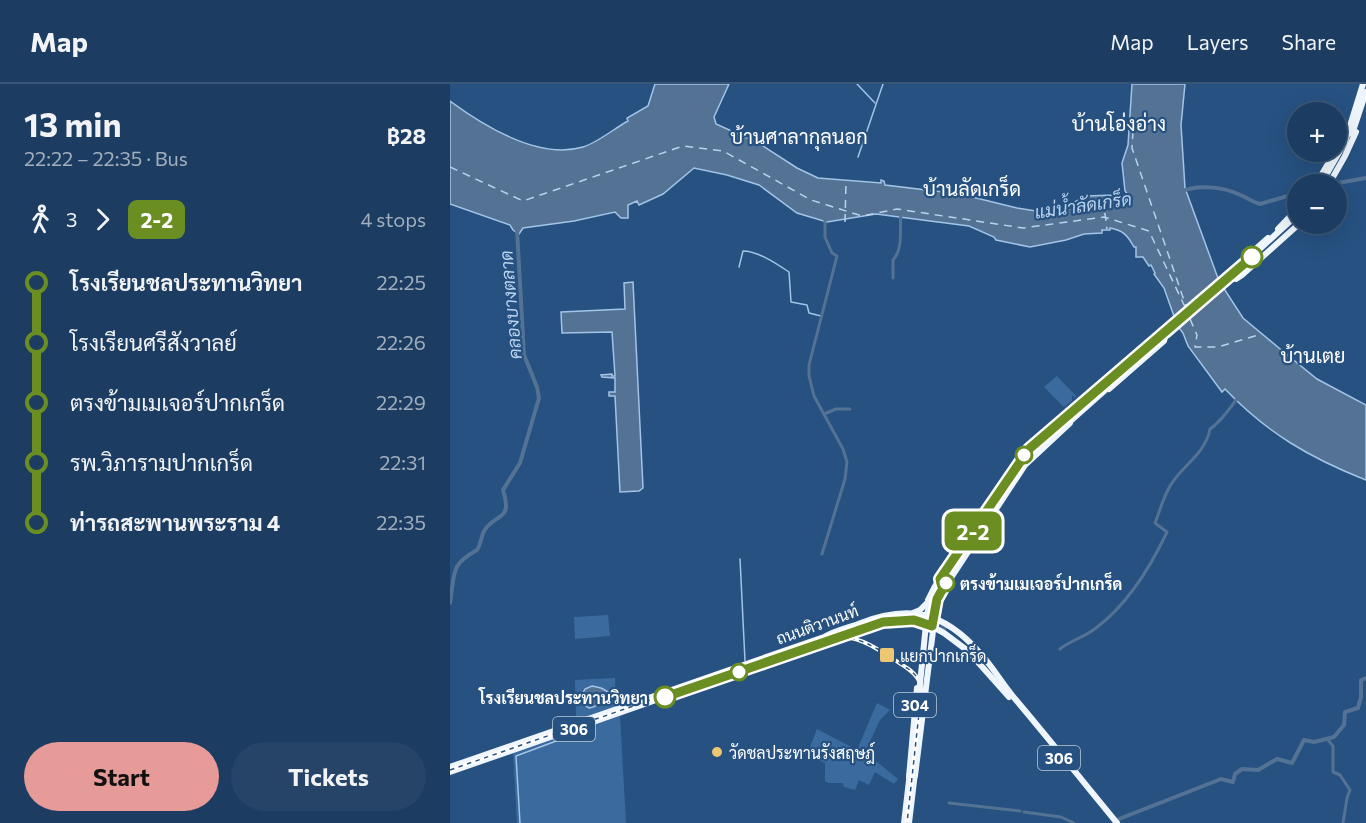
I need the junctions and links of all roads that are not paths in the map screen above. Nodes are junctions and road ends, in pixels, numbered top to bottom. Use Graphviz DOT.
graph roads {
  1 [pos="1363,84"];
  2 [pos="1366,92"];
  3 [pos="1359,110"];
  4 [pos="1347,130"];
  5 [pos="1330,174"];
  6 [pos="1332,174"];
  7 [pos="1287,219"];
  8 [pos="1287,224"];
  9 [pos="1278,228"];
  10 [pos="1287,230"];
  11 [pos="1287,235"];
  12 [pos="1228,280"];
  13 [pos="1147,351"];
  14 [pos="1132,366"];
  15 [pos="1106,387"];
  16 [pos="1040,440"];
  17 [pos="1025,465"];
  18 [pos="962,545"];
  19 [pos="940,579"];
  20 [pos="946,583"];
  21 [pos="927,603"];
  22 [pos="935,608"];
  23 [pos="914,617"];
  24 [pos="925,619"];
  25 [pos="933,622"];
  26 [pos="944,622"];
  27 [pos="923,631"];
  28 [pos="946,631"];
  29 [pos="931,641"];
  30 [pos="920,661"];
  31 [pos="929,661"];
  32 [pos="1008,693"];
  33 [pos="920,695"];
  34 [pos="452,769"];
  35 [pos="912,776"];
  36 [pos="1114,822"];
  37 [pos="904,823"];
  38 [pos="909,823"];
  1 -- 3 [label="main road"];
  2 -- 3 [label="main road"];
  3 -- 4 [label="main road"];
  3 -- 5 [label="main road"];
  3 -- 6 [label="main road"];
  7 -- 9 [label="main road"];
  8 -- 12 [label="main road, bridge"];
  9 -- 11 [label="main road"];
  9 -- 11 [label="main road"];
  10 -- 12 [label="main road, bridge"];
  12 -- 14 [label="main road, bridge"];
  12 -- 16 [label="main road, bridge"];
  13 -- 15 [label="main road"];
  14 -- 17 [label="main road, bridge"];
  14 -- 33 [label="main road, bridge"];
  15 -- 17 [label="main road"];
  15 -- 18 [label="main road"];
  16 -- 18 [label="main road, bridge"];
  16 -- 33 [label="main road, bridge"];
  17 -- 20 [label="main road"];
  18 -- 19 [label="main road"];
  19 -- 20 [label="main road"];
  19 -- 21 [label="main road"];
  20 -- 22 [label="main road"];
  21 -- 23 [label="main road"];
  21 -- 24 [label="main road"];
  22 -- 25 [label="main road"];
  22 -- 26 [label="main road"];
  23 -- 24 [label="main road, ถนนติวานนท์ / 306"];
  23 -- 27 [label="main road"];
  23 -- 34 [label="main road, ถนนติวานนท์ / 306"];
  24 -- 25 [label="main road, ถนนติวานนท์ / 306"];
  24 -- 27 [label="main road, 304"];
  25 -- 26 [label="main road, ถนนติวานนท์ / 306"];
  25 -- 28 [label="main road, ถนนติวานนท์ / 306"];
  25 -- 29 [label="main road, 304"];
  26 -- 32 [label="main road, ถนนติวานนท์ / 306"];
  27 -- 30 [label="main road, 304"];
  28 -- 29 [label="main road"];
  28 -- 32 [label="main road, 306"];
  29 -- 31 [label="main road, 304"];
  30 -- 31 [label="main road"];
  30 -- 35 [label="main road, 304"];
  31 -- 35 [label="main road, 304"];
  32 -- 36 [label="main road, ถนนติวานนท์ / 306"];
  33 -- 35 [label="main road"];
  35 -- 37 [label="main road, 304"];
  35 -- 38 [label="main road, 304"];
}
